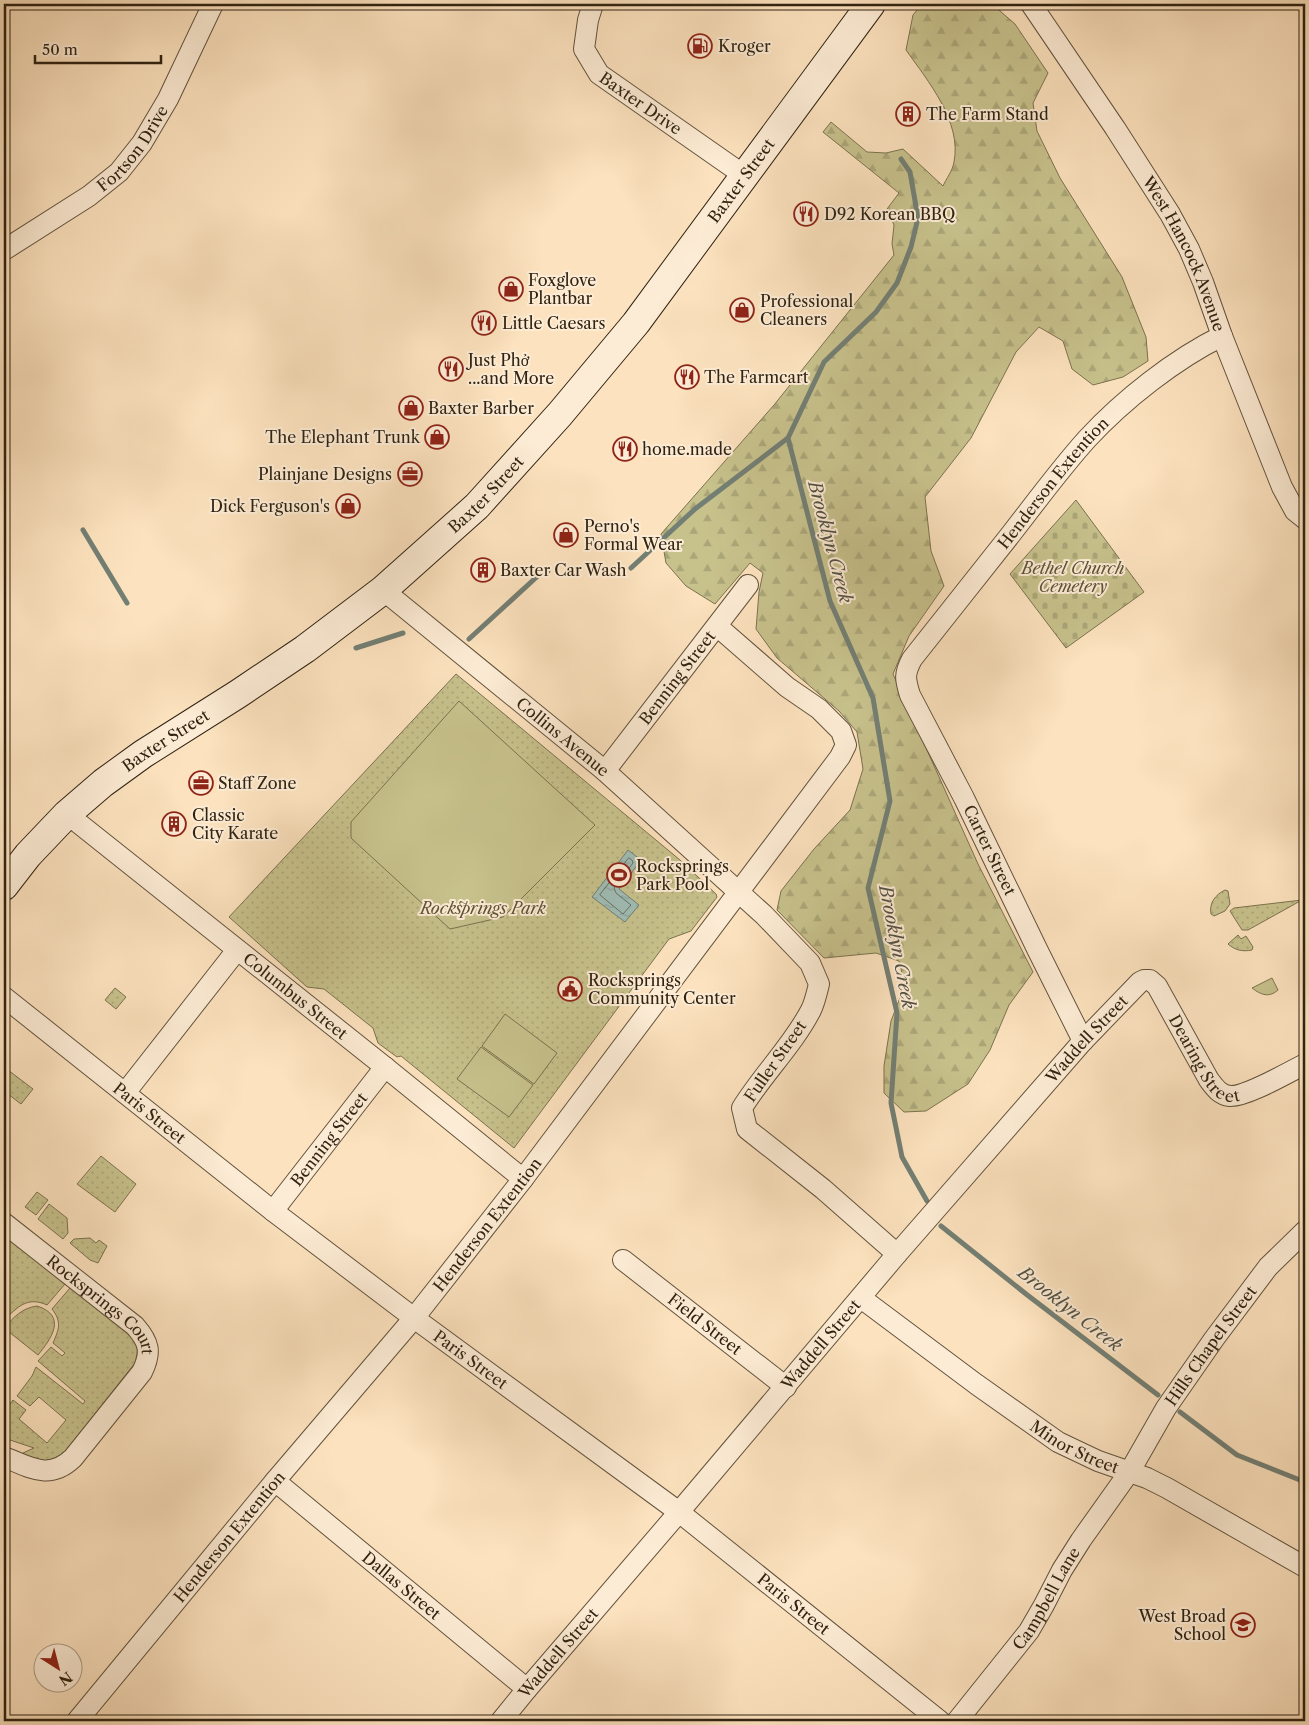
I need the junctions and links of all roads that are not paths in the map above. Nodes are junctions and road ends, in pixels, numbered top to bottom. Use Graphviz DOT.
graph roads {
  1 [pos="213,4"];
  2 [pos="594,4"];
  3 [pos="871,4"];
  4 [pos="1031,4"];
  5 [pos="745,176"];
  6 [pos="4,250"];
  7 [pos="1222,336"];
  8 [pos="1305,519"];
  9 [pos="748,585"];
  10 [pos="383,590"];
  11 [pos="717,626"];
  12 [pos="912,659"];
  13 [pos="605,771"];
  14 [pos="67,814"];
  15 [pos="4,886"];
  16 [pos="737,892"];
  17 [pos="237,950"];
  18 [pos="1150,980"];
  19 [pos="4,997"];
  20 [pos="1083,1041"];
  21 [pos="1305,1064"];
  22 [pos="385,1066"];
  23 [pos="125,1093"];
  24 [pos="523,1179"];
  25 [pos="273,1211"];
  26 [pos="4,1223"];
  27 [pos="1305,1231"];
  28 [pos="898,1254"];
  29 [pos="623,1260"];
  30 [pos="861,1298"];
  31 [pos="414,1318"];
  32 [pos="786,1387"];
  33 [pos="4,1458"];
  34 [pos="1130,1471"];
  35 [pos="275,1482"];
  36 [pos="679,1512"];
  37 [pos="1305,1567"];
  38 [pos="527,1689"];
  39 [pos="930,1718"];
  40 [pos="77,1721"];
  41 [pos="501,1721"];
  42 [pos="957,1721"];
  1 -- 6 [label="street, Fortson Drive"];
  2 -- 5 [label="street, Baxter Drive"];
  3 -- 5 [label="main road, Baxter Street"];
  4 -- 7 [label="street, West Hancock Avenue"];
  5 -- 10 [label="main road, Baxter Street"];
  7 -- 8 [label="street, West Hancock Avenue"];
  7 -- 12 [label="street, Henderson Extention"];
  9 -- 11 [label="street, Benning Street"];
  10 -- 13 [label="street, Collins Avenue"];
  10 -- 14 [label="main road, Baxter Street"];
  11 -- 13 [label="street, Benning Street"];
  11 -- 16 [label="street, Henderson Extention"];
  12 -- 20 [label="street, Carter Street"];
  13 -- 16 [label="street, Collins Avenue"];
  14 -- 15 [label="main road, Baxter Street"];
  14 -- 17 [label="street, Columbus Street"];
  16 -- 24 [label="street, Henderson Extention"];
  16 -- 28 [label="street, Fuller Street"];
  17 -- 22 [label="street, Columbus Street"];
  17 -- 23 [label="street"];
  18 -- 20 [label="street, Waddell Street"];
  18 -- 21 [label="street, Dearing Street"];
  19 -- 23 [label="street, Paris Street"];
  20 -- 28 [label="street, Waddell Street"];
  22 -- 24 [label="street, Columbus Street"];
  22 -- 25 [label="street, Benning Street"];
  23 -- 25 [label="street, Paris Street"];
  24 -- 31 [label="street, Henderson Extention"];
  25 -- 31 [label="street, Paris Street"];
  26 -- 33 [label="street, Rocksprings Court"];
  27 -- 34 [label="street, Hills Chapel Street"];
  28 -- 30 [label="street, Waddell Street"];
  29 -- 32 [label="street, Field Street"];
  30 -- 32 [label="street, Waddell Street"];
  30 -- 34 [label="street, Minor Street"];
  31 -- 35 [label="street, Henderson Extention"];
  31 -- 36 [label="street, Paris Street"];
  32 -- 36 [label="street, Waddell Street"];
  34 -- 37 [label="street, Minor Street"];
  34 -- 42 [label="street, Campbell Lane"];
  35 -- 38 [label="street, Dallas Street"];
  35 -- 40 [label="street, Henderson Extention"];
  36 -- 38 [label="street, Waddell Street"];
  36 -- 39 [label="street, Paris Street"];
  38 -- 41 [label="street, Waddell Street"];
}
